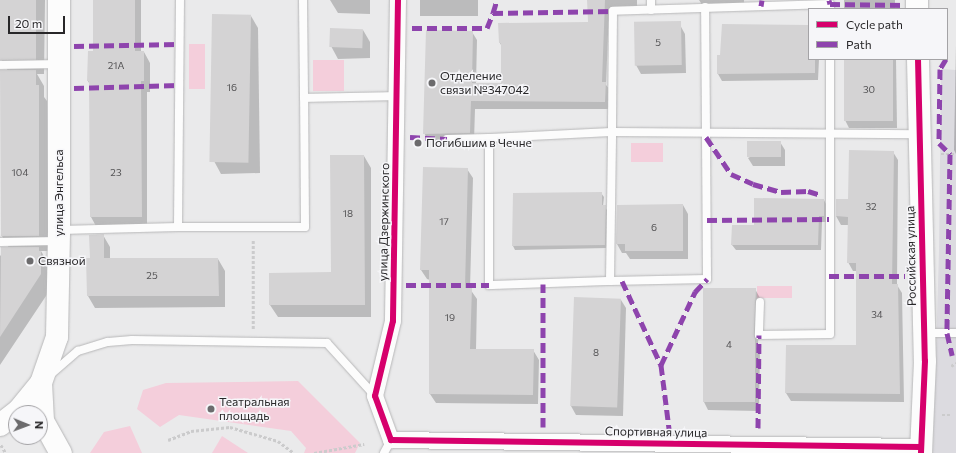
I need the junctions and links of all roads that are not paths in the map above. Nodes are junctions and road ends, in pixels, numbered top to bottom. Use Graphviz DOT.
graph roads {
  1 [pos="59,0"];
  2 [pos="180,0"];
  3 [pos="303,0"];
  4 [pos="398,0"];
  5 [pos="651,0"];
  6 [pos="705,7"];
  7 [pos="830,8"];
  8 [pos="651,10"];
  9 [pos="830,60"];
  10 [pos="918,60"];
  11 [pos="59,64"];
  12 [pos="0,66"];
  13 [pos="397,96"];
  14 [pos="304,98"];
  15 [pos="706,131"];
  16 [pos="612,132"];
  17 [pos="830,134"];
  18 [pos="920,134"];
  19 [pos="490,138"];
  20 [pos="447,139"];
  21 [pos="178,227"];
  22 [pos="59,235"];
  23 [pos="0,242"];
  24 [pos="610,281"];
  25 [pos="760,302"];
  26 [pos="924,333"];
  27 [pos="956,333"];
  28 [pos="41,383"];
  29 [pos="375,396"];
  30 [pos="0,425"];
  31 [pos="387,446"];
  32 [pos="921,450"];
  33 [pos="61,453"];
  1 -- 11 [label="main road, улица Энгельса"];
  2 -- 21 [label="lane"];
  3 -- 14 [label="lane"];
  4 -- 13 [label="street, улица Дзержинского"];
  5 -- 8 [label="lane"];
  6 -- 7 [label="lane"];
  6 -- 8 [label="lane"];
  6 -- 15 [label="lane"];
  8 -- 16 [label="lane"];
  9 -- 17 [label="lane"];
  10 -- 18 [label="main road, Российская улица"];
  11 -- 12 [label="lane"];
  11 -- 22 [label="main road, улица Энгельса"];
  13 -- 14 [label="lane"];
  13 -- 29 [label="street, улица Дзержинского"];
  14 -- 21 [label="lane"];
  15 -- 16 [label="lane"];
  15 -- 17 [label="lane"];
  15 -- 24 [label="lane"];
  16 -- 19 [label="lane"];
  16 -- 24 [label="lane"];
  17 -- 18 [label="lane"];
  17 -- 25 [label="lane"];
  18 -- 26 [label="main road, Российская улица"];
  19 -- 20 [label="lane"];
  19 -- 24 [label="lane"];
  21 -- 22 [label="lane"];
  22 -- 23 [label="lane"];
  22 -- 28 [label="main road, улица Энгельса"];
  26 -- 27 [label="lane"];
  26 -- 32 [label="main road, Российская улица"];
  28 -- 29 [label="lane"];
  28 -- 30 [label="main road"];
  28 -- 33 [label="main road"];
  29 -- 31 [label="street"];
  31 -- 32 [label="street, Спортивная улица"];
}
